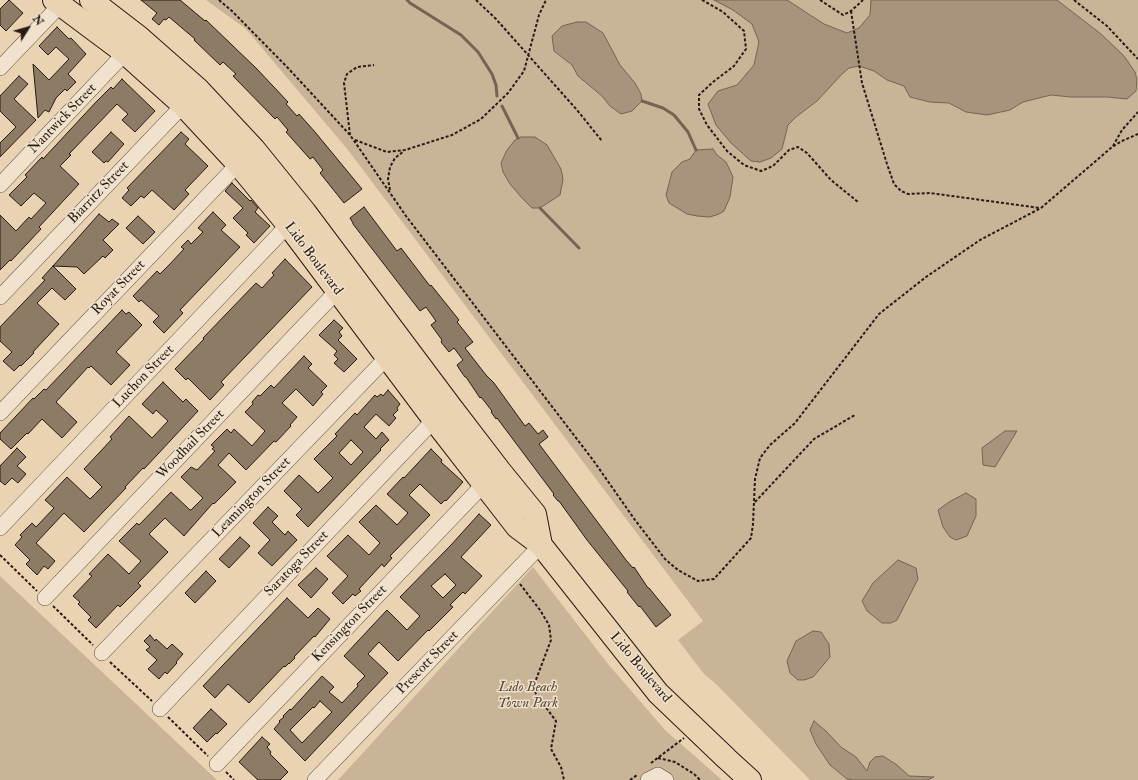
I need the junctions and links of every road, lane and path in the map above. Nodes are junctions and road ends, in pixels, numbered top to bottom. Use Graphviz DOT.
graph roads {
  1 [pos="91,0"];
  2 [pos="218,0"];
  3 [pos="476,0"];
  4 [pos="546,0"];
  5 [pos="702,0"];
  6 [pos="820,0"];
  7 [pos="863,0"];
  8 [pos="1074,0"];
  9 [pos="58,2"];
  10 [pos="851,11"];
  11 [pos="125,53"];
  12 [pos="528,55"];
  13 [pos="1138,59"];
  14 [pos="374,65"];
  15 [pos="0,68"];
  16 [pos="198,89"];
  17 [pos="183,105"];
  18 [pos="1138,112"];
  19 [pos="1138,134"];
  20 [pos="350,135"];
  21 [pos="354,140"];
  22 [pos="602,141"];
  23 [pos="1112,147"];
  24 [pos="405,150"];
  25 [pos="238,164"];
  26 [pos="0,185"];
  27 [pos="390,192"];
  28 [pos="858,202"];
  29 [pos="1041,208"];
  30 [pos="288,226"];
  31 [pos="337,291"];
  32 [pos="0,297"];
  33 [pos="402,342"];
  34 [pos="388,357"];
  35 [pos="0,413"];
  36 [pos="855,416"];
  37 [pos="434,420"];
  38 [pos="483,485"];
  39 [pos="754,503"];
  40 [pos="0,528"];
  41 [pos="542,545"];
  42 [pos="0,555"];
  43 [pos="513,575"];
  44 [pos="45,598"];
  45 [pos="102,653"];
  46 [pos="160,709"];
  47 [pos="696,729"];
  48 [pos="658,758"];
  49 [pos="217,764"];
  50 [pos="645,773"];
  51 [pos="234,780"];
  52 [pos="315,780"];
  53 [pos="564,780"];
  54 [pos="630,780"];
  55 [pos="666,780"];
  56 [pos="700,780"];
  57 [pos="750,780"];
  1 -- 16 [label="highway, Lido Boulevard"];
  2 -- 20 [label="path"];
  3 -- 12 [label="path"];
  4 -- 12 [label="path"];
  5 -- 28 [label="path"];
  6 -- 10 [label="path"];
  7 -- 10 [label="path"];
  8 -- 13 [label="path"];
  9 -- 11 [label="highway, Lido Boulevard"];
  9 -- 15 [label="street"];
  10 -- 29 [label="path"];
  11 -- 17 [label="highway, Lido Boulevard"];
  11 -- 26 [label="street, Nantwick Street"];
  12 -- 22 [label="path"];
  12 -- 24 [label="path"];
  14 -- 20 [label="path"];
  16 -- 17 [label="street, Biarritz Street"];
  16 -- 33 [label="highway, Lido Boulevard"];
  17 -- 25 [label="highway, Lido Boulevard"];
  17 -- 32 [label="street, Biarritz Street"];
  18 -- 23 [label="path"];
  19 -- 23 [label="path"];
  20 -- 21 [label="path"];
  21 -- 24 [label="path"];
  21 -- 27 [label="path"];
  23 -- 29 [label="path"];
  24 -- 27 [label="path"];
  25 -- 30 [label="highway, Lido Boulevard"];
  25 -- 35 [label="street, Royat Street"];
  27 -- 39 [label="path"];
  29 -- 39 [label="path"];
  30 -- 31 [label="highway, Lido Boulevard"];
  30 -- 40 [label="street, Luchon Street"];
  31 -- 34 [label="highway, Lido Boulevard"];
  31 -- 44 [label="street, Woodhail Street"];
  33 -- 34 [label="street, Leamington Street"];
  33 -- 41 [label="highway, Lido Boulevard"];
  34 -- 37 [label="highway, Lido Boulevard"];
  34 -- 45 [label="street, Leamington Street"];
  36 -- 39 [label="path"];
  37 -- 38 [label="highway, Lido Boulevard"];
  37 -- 46 [label="street, Saratoga Street"];
  38 -- 41 [label="highway, Lido Boulevard"];
  38 -- 49 [label="street, Kensington Street"];
  41 -- 43 [label="street, Prescott Street"];
  41 -- 47 [label="highway, Lido Boulevard"];
  42 -- 44 [label="path"];
  43 -- 52 [label="street, Prescott Street"];
  43 -- 53 [label="path"];
  44 -- 45 [label="path"];
  45 -- 46 [label="path"];
  46 -- 49 [label="path"];
  47 -- 48 [label="path"];
  47 -- 57 [label="highway, Lido Boulevard"];
  48 -- 50 [label="path"];
  48 -- 56 [label="path"];
  49 -- 51 [label="path"];
  50 -- 54 [label="path"];
  50 -- 55 [label="street"];
}
